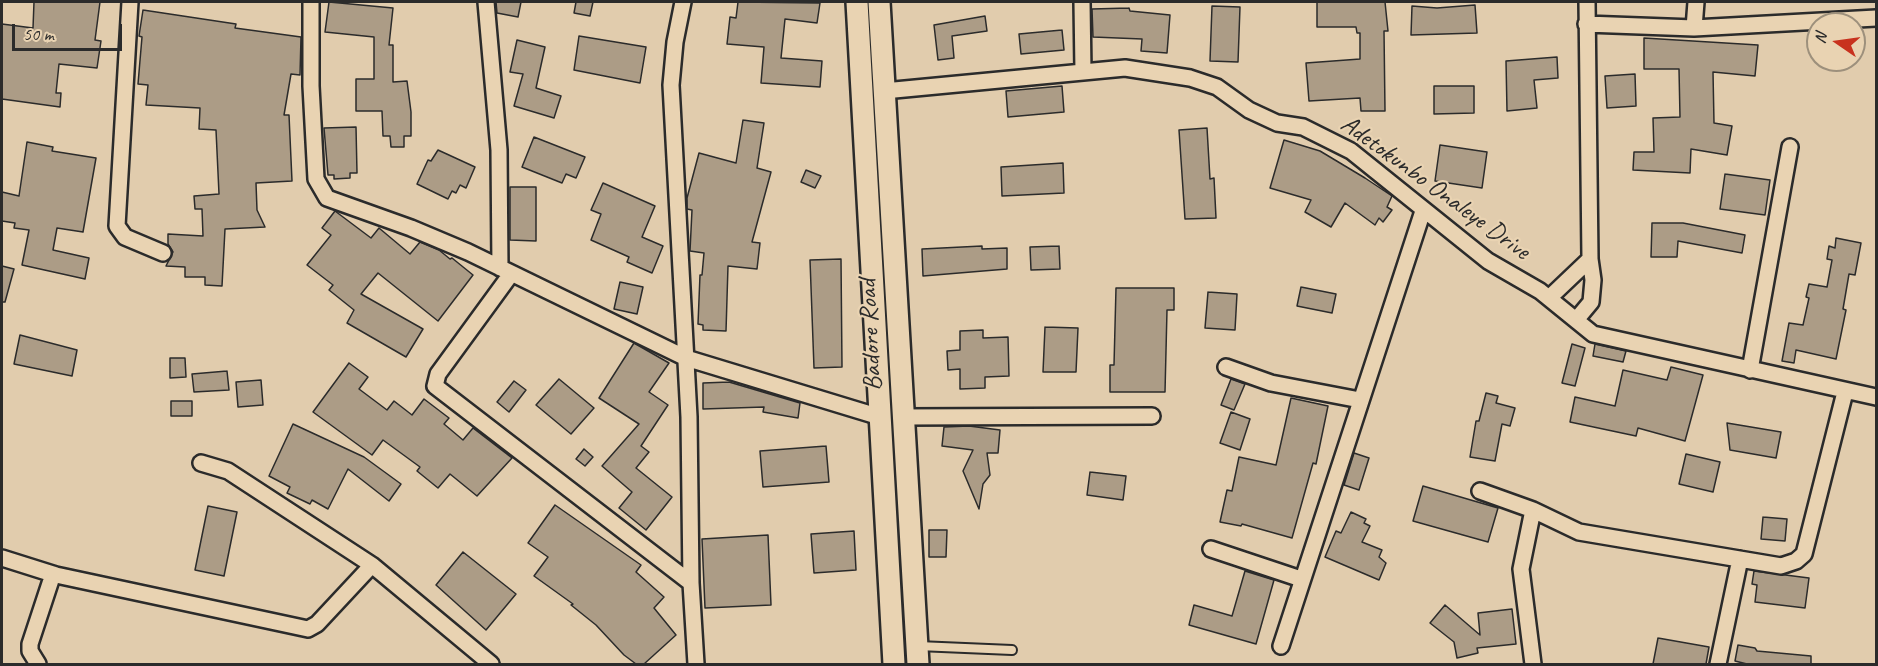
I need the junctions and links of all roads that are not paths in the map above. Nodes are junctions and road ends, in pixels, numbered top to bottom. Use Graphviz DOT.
graph roads {
  1 [pos="130,2"];
  2 [pos="311,2"];
  3 [pos="486,2"];
  4 [pos="683,2"];
  5 [pos="857,2"];
  6 [pos="879,2"];
  7 [pos="1082,2"];
  8 [pos="1587,2"];
  9 [pos="1696,2"];
  10 [pos="1876,18"];
  11 [pos="1586,24"];
  12 [pos="1694,28"];
  13 [pos="1083,72"];
  14 [pos="884,91"];
  15 [pos="1790,147"];
  16 [pos="1423,211"];
  17 [pos="163,253"];
  18 [pos="1590,260"];
  19 [pos="505,271"];
  20 [pos="1549,298"];
  21 [pos="1576,320"];
  22 [pos="686,358"];
  23 [pos="1226,367"];
  24 [pos="1750,370"];
  25 [pos="1845,392"];
  26 [pos="1876,397"];
  27 [pos="1360,400"];
  28 [pos="1152,416"];
  29 [pos="880,417"];
  30 [pos="903,417"];
  31 [pos="201,463"];
  32 [pos="1480,492"];
  33 [pos="1533,510"];
  34 [pos="887,536"];
  35 [pos="910,536"];
  36 [pos="1211,549"];
  37 [pos="2,558"];
  38 [pos="1740,560"];
  39 [pos="372,565"];
  40 [pos="53,574"];
  41 [pos="1301,579"];
  42 [pos="691,583"];
  43 [pos="1281,646"];
  44 [pos="1012,650"];
  45 [pos="917,655"];
  46 [pos="38,664"];
  47 [pos="491,664"];
  48 [pos="696,664"];
  49 [pos="894,664"];
  50 [pos="1533,664"];
  51 [pos="1718,664"];
  1 -- 17 [label="street"];
  2 -- 19 [label="street"];
  3 -- 19 [label="street"];
  4 -- 22 [label="street"];
  5 -- 29 [label="main road, Badore Road"];
  6 -- 14 [label="main road, Badore Road"];
  7 -- 13 [label="street"];
  8 -- 11 [label="street"];
  9 -- 12 [label="street"];
  10 -- 12 [label="street"];
  11 -- 12 [label="street"];
  11 -- 18 [label="street"];
  13 -- 14 [label="street, Adetokunbo Onaleye Drive"];
  13 -- 16 [label="street, Adetokunbo Onaleye Drive"];
  14 -- 30 [label="main road, Badore Road"];
  15 -- 24 [label="street"];
  16 -- 20 [label="street, Adetokunbo Onaleye Drive"];
  16 -- 27 [label="street"];
  18 -- 20 [label="street"];
  18 -- 21 [label="street"];
  19 -- 22 [label="street"];
  19 -- 42 [label="street"];
  20 -- 21 [label="street, Adetokunbo Onaleye Drive"];
  21 -- 24 [label="street, Adetokunbo Onaleye Drive"];
  22 -- 29 [label="street"];
  22 -- 42 [label="street"];
  23 -- 27 [label="street"];
  24 -- 25 [label="street, Adetokunbo Onaleye Drive"];
  25 -- 26 [label="street, Adetokunbo Onaleye Drive"];
  25 -- 38 [label="street"];
  27 -- 41 [label="street"];
  28 -- 30 [label="street"];
  29 -- 34 [label="main road, Badore Road"];
  30 -- 35 [label="main road, Badore Road"];
  31 -- 39 [label="street"];
  32 -- 33 [label="street"];
  33 -- 38 [label="street"];
  33 -- 50 [label="street"];
  34 -- 35 [label="main road"];
  34 -- 49 [label="main road, Badore Road"];
  35 -- 45 [label="main road, Badore Road"];
  36 -- 41 [label="street"];
  37 -- 40 [label="street"];
  38 -- 51 [label="street"];
  39 -- 40 [label="street"];
  39 -- 47 [label="street"];
  40 -- 46 [label="street"];
  41 -- 43 [label="street"];
  42 -- 48 [label="street"];
  44 -- 45 [label="lane"];
}
